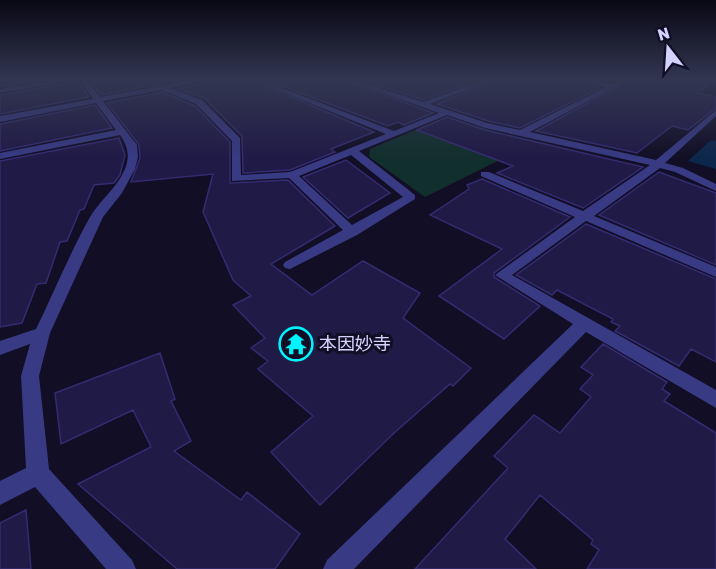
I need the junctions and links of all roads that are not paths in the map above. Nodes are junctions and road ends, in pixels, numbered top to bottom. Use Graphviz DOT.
graph roads {
  1 [pos="72,107"];
  2 [pos="101,107"];
  3 [pos="204,107"];
  4 [pos="324,107"];
  5 [pos="432,107"];
  6 [pos="573,107"];
  7 [pos="716,111"];
  8 [pos="448,112"];
  9 [pos="0,119"];
  10 [pos="121,132"];
  11 [pos="392,133"];
  12 [pos="522,133"];
  13 [pos="353,151"];
  14 [pos="0,156"];
  15 [pos="658,164"];
  16 [pos="485,174"];
  17 [pos="292,175"];
  18 [pos="716,188"];
  19 [pos="586,217"];
  20 [pos="352,232"];
  21 [pos="290,265"];
  22 [pos="716,272"];
  23 [pos="584,324"];
  24 [pos="42,333"];
  25 [pos="0,348"];
  26 [pos="716,400"];
  27 [pos="38,474"];
  28 [pos="0,493"];
  29 [pos="123,569"];
  30 [pos="336,569"];
  1 -- 9 [label="street"];
  2 -- 10 [label="street"];
  3 -- 17 [label="street"];
  4 -- 11 [label="street"];
  5 -- 8 [label="street"];
  6 -- 12 [label="street"];
  7 -- 15 [label="street"];
  8 -- 11 [label="street"];
  8 -- 12 [label="street"];
  10 -- 14 [label="street"];
  10 -- 24 [label="street"];
  11 -- 13 [label="street"];
  12 -- 15 [label="street"];
  13 -- 17 [label="street"];
  13 -- 20 [label="street"];
  15 -- 18 [label="street"];
  15 -- 19 [label="street"];
  16 -- 19 [label="street"];
  17 -- 20 [label="street"];
  19 -- 22 [label="street"];
  19 -- 23 [label="street"];
  20 -- 21 [label="street"];
  23 -- 26 [label="street"];
  23 -- 30 [label="street"];
  24 -- 25 [label="street"];
  24 -- 27 [label="street"];
  27 -- 28 [label="street"];
  27 -- 29 [label="street"];
}
